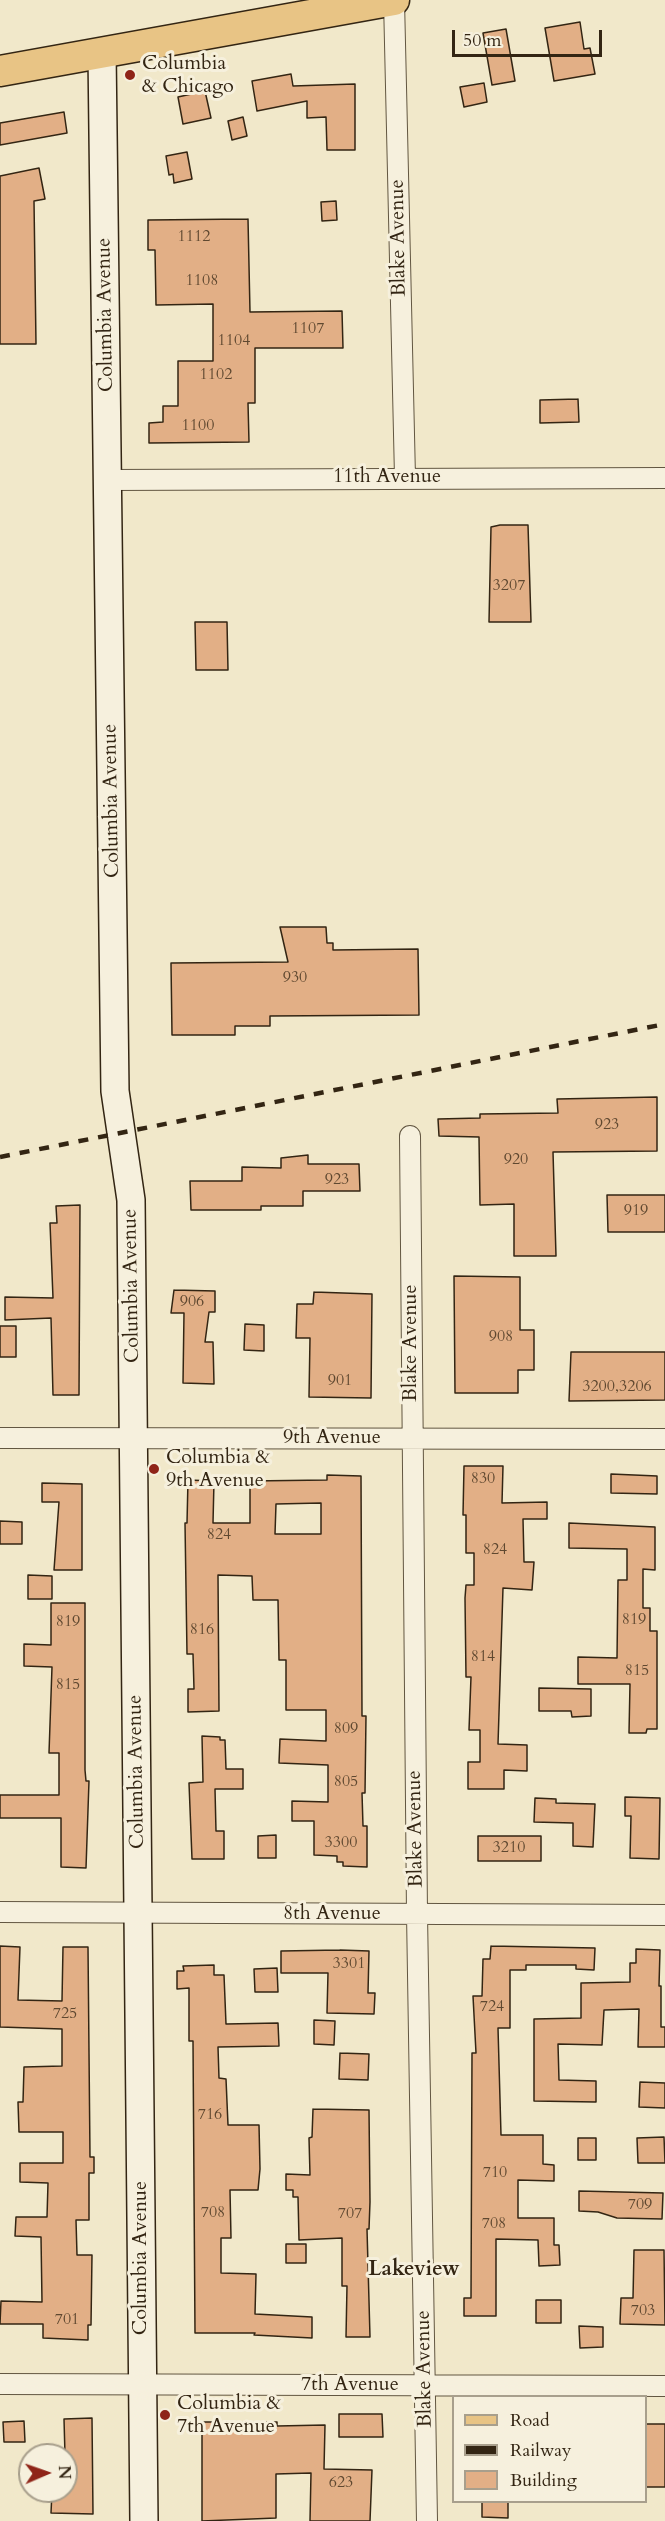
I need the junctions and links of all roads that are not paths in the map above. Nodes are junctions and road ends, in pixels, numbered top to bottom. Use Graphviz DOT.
graph roads {
  1 [pos="394,0"];
  2 [pos="102,51"];
  3 [pos="0,71"];
  4 [pos="405,477"];
  5 [pos="665,478"];
  6 [pos="109,480"];
  7 [pos="410,1136"];
  8 [pos="0,1438"];
  9 [pos="412,1438"];
  10 [pos="665,1438"];
  11 [pos="134,1440"];
  12 [pos="0,1912"];
  13 [pos="139,1912"];
  14 [pos="417,1914"];
  15 [pos="665,1915"];
  16 [pos="0,2384"];
  17 [pos="142,2384"];
  18 [pos="426,2385"];
  19 [pos="665,2386"];
  20 [pos="144,2521"];
  21 [pos="427,2521"];
  1 -- 2 [label="main road"];
  1 -- 4 [label="street, Blake Avenue"];
  2 -- 3 [label="main road"];
  2 -- 6 [label="street, Columbia Avenue"];
  4 -- 5 [label="street, 11th Avenue"];
  4 -- 6 [label="street, 11th Avenue"];
  6 -- 11 [label="street, Columbia Avenue"];
  7 -- 9 [label="street, Blake Avenue"];
  8 -- 11 [label="street, 9th Avenue"];
  9 -- 10 [label="street, 9th Avenue"];
  9 -- 11 [label="street, 9th Avenue"];
  9 -- 14 [label="street, Blake Avenue"];
  11 -- 13 [label="street, Columbia Avenue"];
  12 -- 13 [label="street, 8th Avenue"];
  13 -- 14 [label="street, 8th Avenue"];
  13 -- 17 [label="street, Columbia Avenue"];
  14 -- 15 [label="street, 8th Avenue"];
  14 -- 18 [label="street, Blake Avenue"];
  16 -- 17 [label="street, 7th Avenue"];
  17 -- 18 [label="street, 7th Avenue"];
  17 -- 20 [label="street, Columbia Avenue"];
  18 -- 19 [label="street, 7th Avenue"];
  18 -- 21 [label="street, Blake Avenue"];
}
